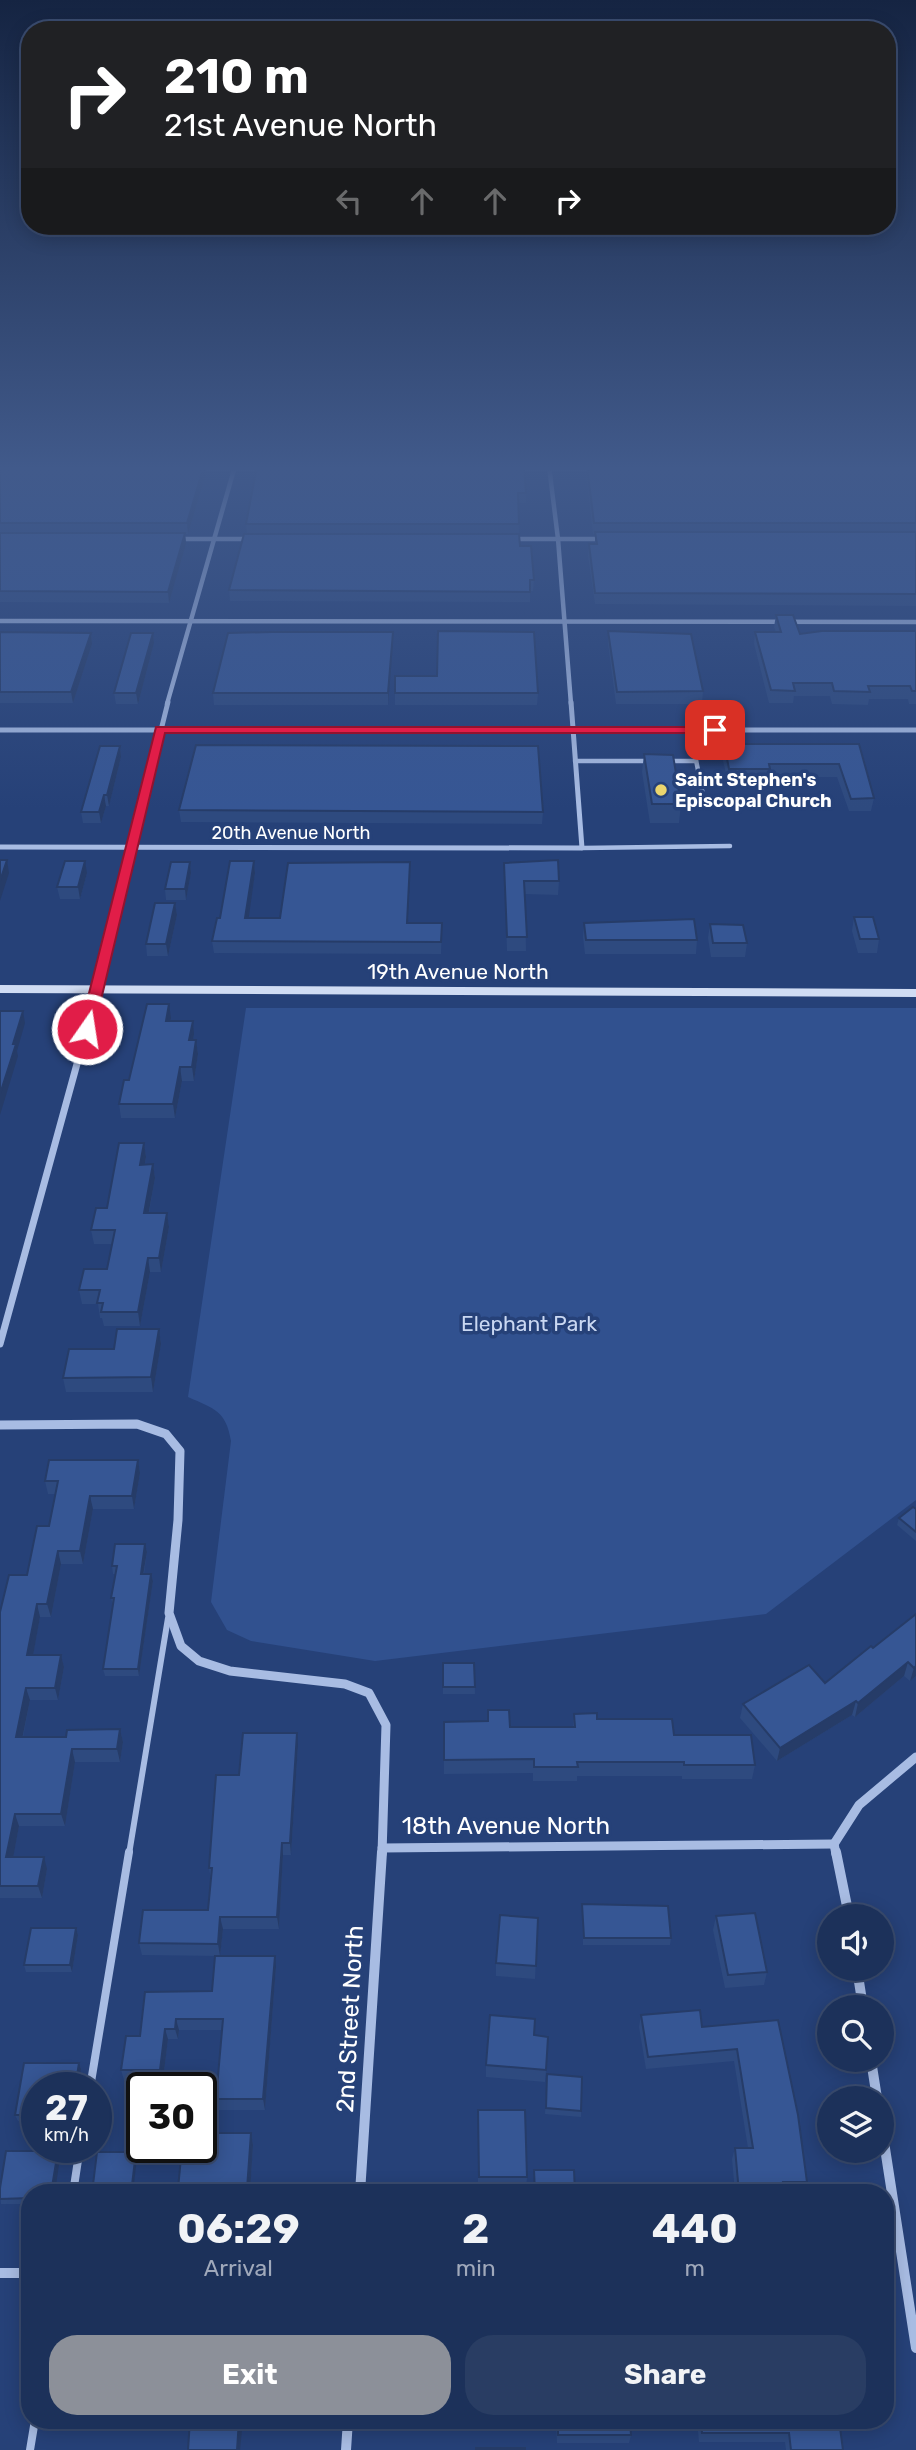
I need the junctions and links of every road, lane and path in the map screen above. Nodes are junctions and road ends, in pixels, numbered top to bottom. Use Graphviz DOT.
graph roads {
  1 [pos="202,580"];
  2 [pos="561,580"];
  3 [pos="0,621"];
  4 [pos="191,621"];
  5 [pos="564,622"];
  6 [pos="916,622"];
  7 [pos="0,730"];
  8 [pos="160,730"];
  9 [pos="573,730"];
  10 [pos="690,730"];
  11 [pos="916,730"];
  12 [pos="575,761"];
  13 [pos="654,761"];
  14 [pos="668,761"];
  15 [pos="696,761"];
  16 [pos="703,795"];
  17 [pos="730,846"];
  18 [pos="0,847"];
  19 [pos="131,847"];
  20 [pos="582,848"];
  21 [pos="0,989"];
  22 [pos="96,990"];
  23 [pos="916,993"];
  24 [pos="0,1344"];
  25 [pos="0,1425"];
  26 [pos="169,1613"];
  27 [pos="916,1757"];
  28 [pos="834,1844"];
  29 [pos="382,1848"];
  30 [pos="846,1904"];
  31 [pos="93,2072"];
  32 [pos="78,2163"];
  33 [pos="887,2163"];
  34 [pos="74,2184"];
  35 [pos="361,2184"];
  36 [pos="891,2184"];
  37 [pos="894,2206"];
  38 [pos="0,2273"];
  39 [pos="21,2273"];
  40 [pos="916,2348"];
  41 [pos="34,2429"];
  42 [pos="347,2429"];
  43 [pos="30,2450"];
  44 [pos="346,2450"];
  1 -- 4 [label="street"];
  2 -- 5 [label="street"];
  3 -- 4 [label="street"];
  4 -- 5 [label="street"];
  4 -- 8 [label="street"];
  5 -- 6 [label="street"];
  5 -- 9 [label="street"];
  7 -- 8 [label="street"];
  8 -- 9 [label="street"];
  8 -- 19 [label="street"];
  9 -- 10 [label="street"];
  9 -- 12 [label="street"];
  10 -- 11 [label="street"];
  10 -- 15 [label="lane"];
  12 -- 13 [label="lane"];
  12 -- 20 [label="street"];
  14 -- 15 [label="lane"];
  15 -- 16 [label="lane"];
  17 -- 20 [label="lane"];
  18 -- 19 [label="street, 20th Avenue North"];
  19 -- 20 [label="street, 20th Avenue North"];
  19 -- 22 [label="street"];
  21 -- 22 [label="street, 19th Avenue North"];
  22 -- 23 [label="street, 19th Avenue North"];
  22 -- 24 [label="street"];
  25 -- 26 [label="street, 18th Avenue North"];
  26 -- 29 [label="street, 18th Avenue North"];
  26 -- 31 [label="lane"];
  27 -- 28 [label="street"];
  28 -- 29 [label="street, 18th Avenue North"];
  28 -- 30 [label="street"];
  29 -- 35 [label="street, 2nd Street North"];
  32 -- 34 [label="lane"];
  33 -- 36 [label="street"];
  37 -- 40 [label="street"];
  38 -- 39 [label="street"];
  41 -- 43 [label="lane"];
  42 -- 44 [label="street"];
}
